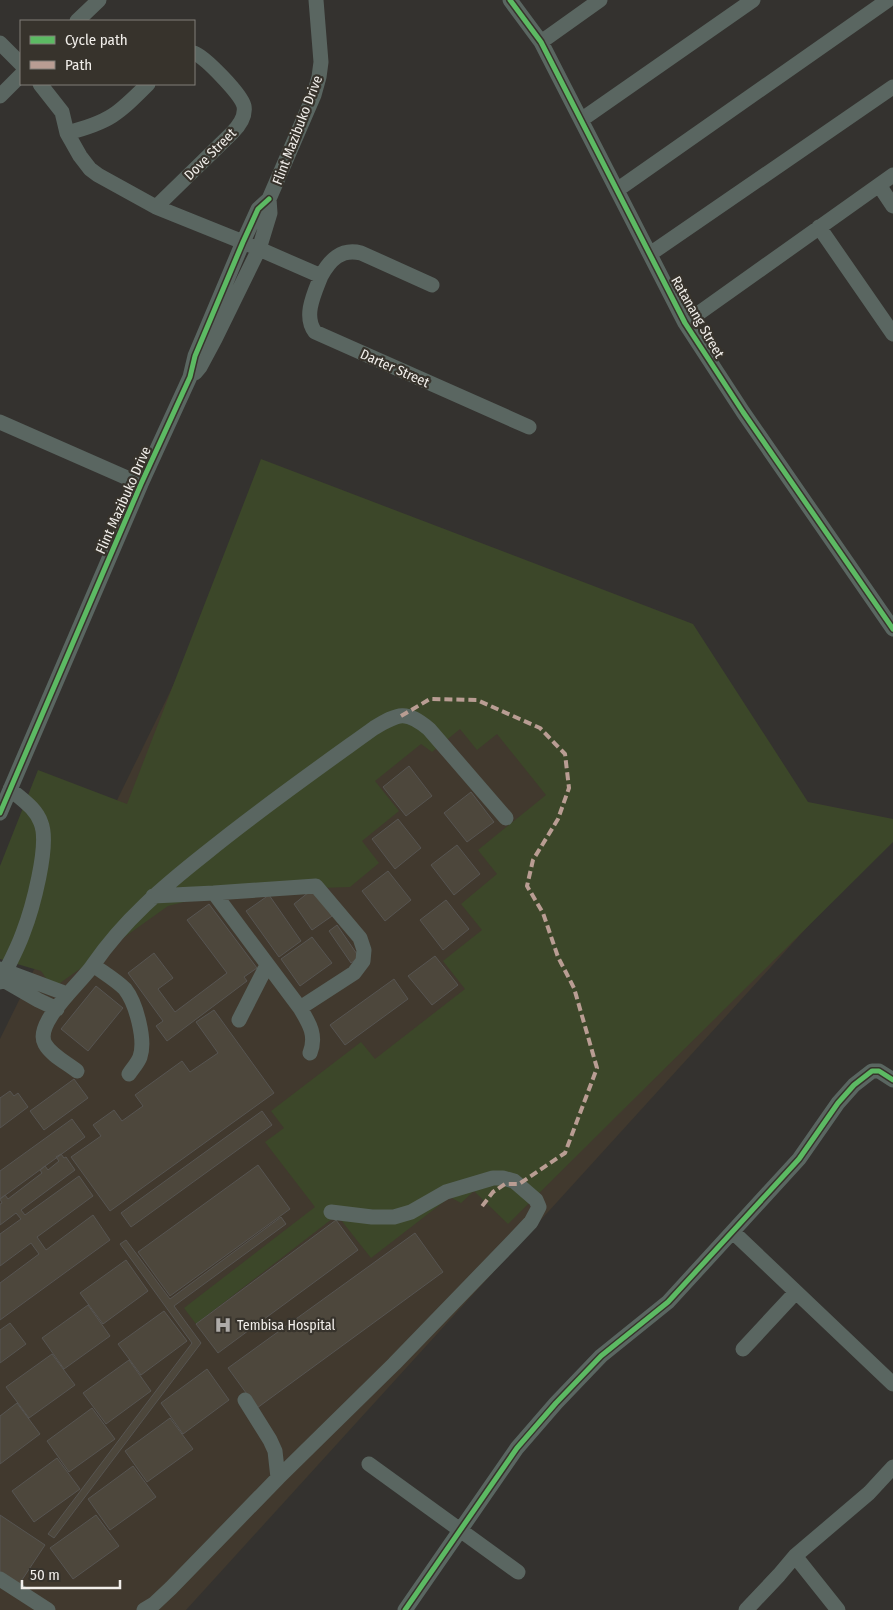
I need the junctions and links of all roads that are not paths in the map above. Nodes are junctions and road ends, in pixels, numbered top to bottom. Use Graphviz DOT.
graph roads {
  1 [pos="99,0"];
  2 [pos="316,0"];
  3 [pos="510,0"];
  4 [pos="600,0"];
  5 [pos="753,0"];
  6 [pos="888,0"];
  7 [pos="77,20"];
  8 [pos="541,42"];
  9 [pos="0,43"];
  10 [pos="195,54"];
  11 [pos="20,63"];
  12 [pos="20,76"];
  13 [pos="41,85"];
  14 [pos="147,85"];
  15 [pos="893,87"];
  16 [pos="0,96"];
  17 [pos="581,120"];
  18 [pos="67,133"];
  19 [pos="893,175"];
  20 [pos="879,185"];
  21 [pos="617,190"];
  22 [pos="269,199"];
  23 [pos="893,206"];
  24 [pos="156,207"];
  25 [pos="819,227"];
  26 [pos="243,242"];
  27 [pos="259,249"];
  28 [pos="650,254"];
  29 [pos="320,276"];
  30 [pos="432,285"];
  31 [pos="685,323"];
  32 [pos="893,334"];
  33 [pos="190,377"];
  34 [pos="0,422"];
  35 [pos="529,427"];
  36 [pos="141,484"];
  37 [pos="893,629"];
  38 [pos="10,789"];
  39 [pos="0,813"];
  40 [pos="506,818"];
  41 [pos="214,893"];
  42 [pos="153,896"];
  43 [pos="267,965"];
  44 [pos="93,966"];
  45 [pos="2,976"];
  46 [pos="67,994"];
  47 [pos="300,1008"];
  48 [pos="57,1009"];
  49 [pos="239,1020"];
  50 [pos="310,1052"];
  51 [pos="77,1071"];
  52 [pos="129,1074"];
  53 [pos="893,1080"];
  54 [pos="331,1212"];
  55 [pos="733,1232"];
  56 [pos="796,1292"];
  57 [pos="743,1349"];
  58 [pos="893,1384"];
  59 [pos="245,1400"];
  60 [pos="369,1464"];
  61 [pos="893,1467"];
  62 [pos="278,1478"];
  63 [pos="460,1531"];
  64 [pos="795,1556"];
  65 [pos="518,1572"];
  66 [pos="0,1579"];
  67 [pos="408,1607"];
  68 [pos="48,1610"];
  69 [pos="144,1610"];
  70 [pos="746,1610"];
  71 [pos="838,1610"];
  1 -- 7 [label="street"];
  2 -- 22 [label="street, Flint Mazibuko Drive"];
  3 -- 8 [label="street, Ratanang Street"];
  4 -- 8 [label="street"];
  5 -- 17 [label="street"];
  6 -- 21 [label="street"];
  8 -- 17 [label="street, Ratanang Street"];
  9 -- 11 [label="street"];
  10 -- 24 [label="street, Dove Street"];
  12 -- 16 [label="street"];
  13 -- 18 [label="street"];
  14 -- 18 [label="street"];
  15 -- 28 [label="street"];
  17 -- 21 [label="street, Ratanang Street"];
  18 -- 24 [label="street"];
  19 -- 20 [label="street"];
  20 -- 23 [label="street"];
  20 -- 25 [label="street"];
  21 -- 28 [label="street, Ratanang Street"];
  22 -- 26 [label="street, Flint Mazibuko Drive"];
  22 -- 27 [label="street, Flint Mazibuko Drive"];
  24 -- 26 [label="street"];
  25 -- 31 [label="street"];
  25 -- 32 [label="street"];
  26 -- 27 [label="street"];
  26 -- 33 [label="street, Flint Mazibuko Drive"];
  27 -- 29 [label="street"];
  27 -- 33 [label="street, Flint Mazibuko Drive"];
  28 -- 31 [label="street, Ratanang Street"];
  29 -- 30 [label="street, Darter Street"];
  29 -- 35 [label="street, Darter Street"];
  31 -- 37 [label="street, Ratanang Street"];
  33 -- 36 [label="street, Flint Mazibuko Drive"];
  34 -- 36 [label="street"];
  36 -- 38 [label="street, Flint Mazibuko Drive"];
  38 -- 39 [label="street, Flint Mazibuko Drive"];
  38 -- 45 [label="street"];
  40 -- 42 [label="street"];
  41 -- 42 [label="street"];
  41 -- 43 [label="street"];
  41 -- 47 [label="street"];
  42 -- 44 [label="street"];
  43 -- 47 [label="street"];
  43 -- 49 [label="street"];
  44 -- 46 [label="street"];
  44 -- 52 [label="street"];
  45 -- 46 [label="street"];
  45 -- 48 [label="street"];
  46 -- 48 [label="street"];
  47 -- 50 [label="street"];
  48 -- 51 [label="street"];
  53 -- 55 [label="street"];
  54 -- 62 [label="street"];
  55 -- 56 [label="street"];
  55 -- 63 [label="street"];
  56 -- 57 [label="street"];
  56 -- 58 [label="street"];
  59 -- 62 [label="street"];
  60 -- 63 [label="street"];
  61 -- 64 [label="street"];
  62 -- 69 [label="street"];
  63 -- 65 [label="street"];
  63 -- 67 [label="street"];
  64 -- 70 [label="street"];
  64 -- 71 [label="street"];
  66 -- 68 [label="street"];
}
